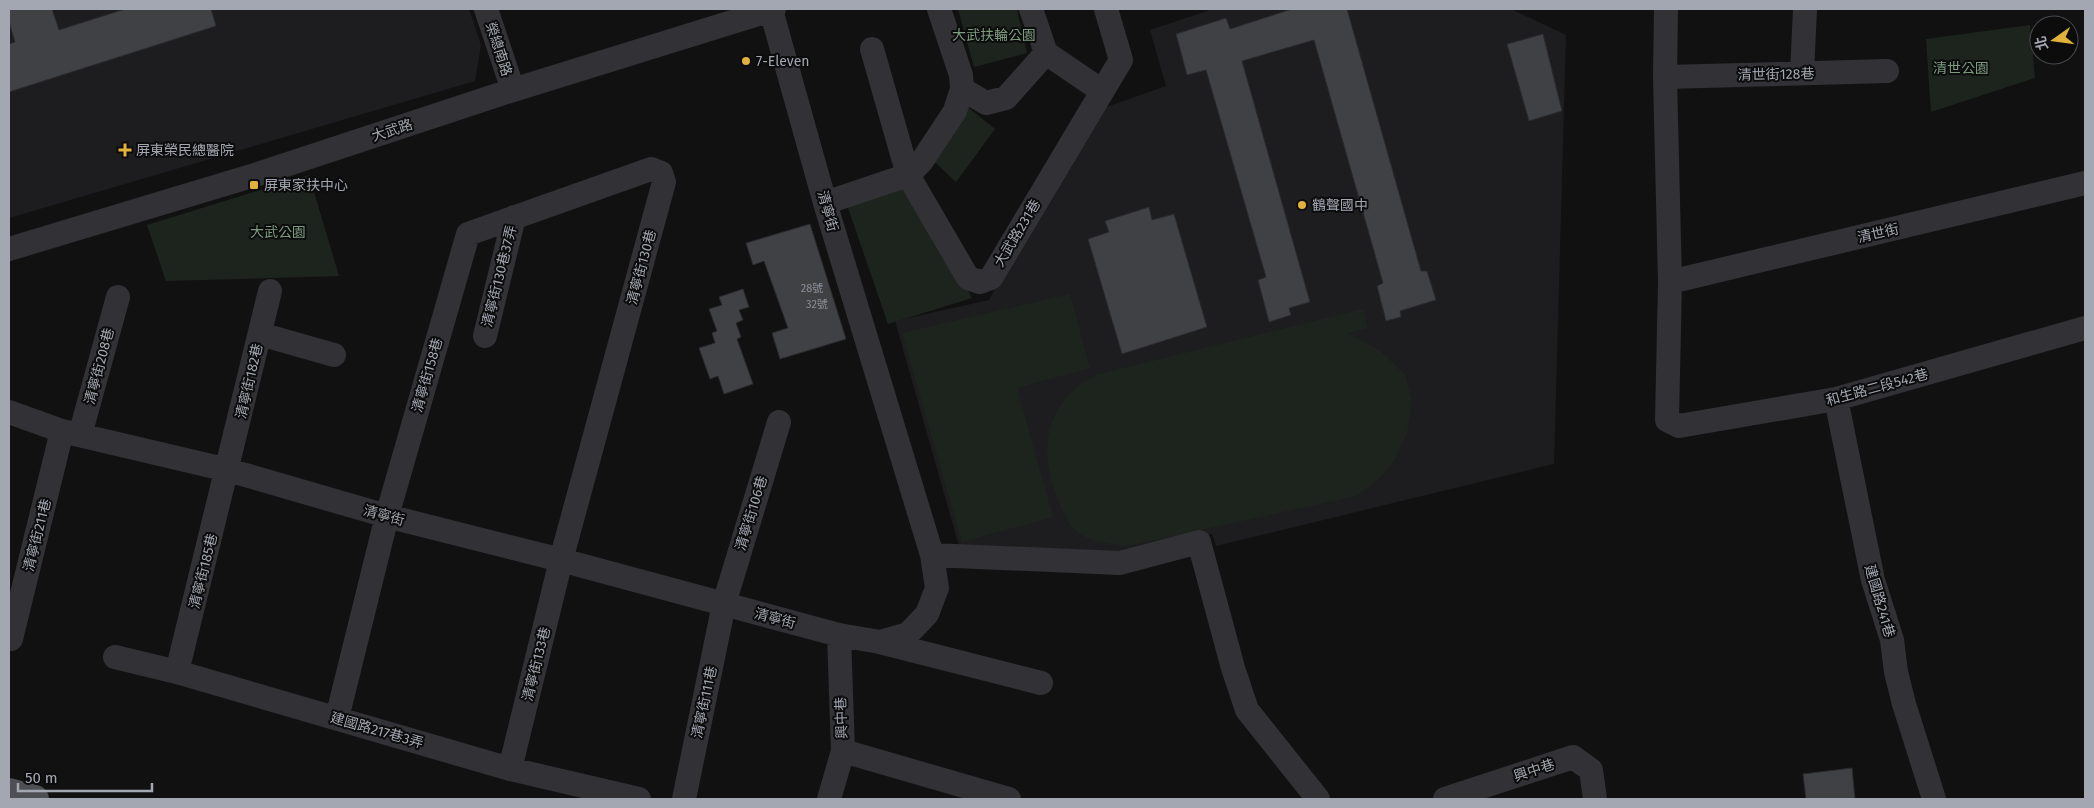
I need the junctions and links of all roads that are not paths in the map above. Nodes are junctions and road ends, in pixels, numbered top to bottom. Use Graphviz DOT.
graph roads {
  1 [pos="486,9"];
  2 [pos="772,9"];
  3 [pos="939,9"];
  4 [pos="1031,9"];
  5 [pos="1106,9"];
  6 [pos="1666,9"];
  7 [pos="1805,9"];
  8 [pos="872,49"];
  9 [pos="1046,53"];
  10 [pos="1887,71"];
  11 [pos="1802,73"];
  12 [pos="1665,77"];
  13 [pos="513,90"];
  14 [pos="962,90"];
  15 [pos="1102,91"];
  16 [pos="908,175"];
  17 [pos="2085,183"];
  18 [pos="825,203"];
  19 [pos="514,217"];
  20 [pos="468,234"];
  21 [pos="9,249"];
  22 [pos="1670,282"];
  23 [pos="270,291"];
  24 [pos="118,297"];
  25 [pos="2085,328"];
  26 [pos="260,334"];
  27 [pos="485,336"];
  28 [pos="334,355"];
  29 [pos="1836,399"];
  30 [pos="9,412"];
  31 [pos="778,422"];
  32 [pos="71,433"];
  33 [pos="228,470"];
  34 [pos="387,516"];
  35 [pos="932,555"];
  36 [pos="561,560"];
  37 [pos="724,604"];
  38 [pos="839,635"];
  39 [pos="10,639"];
  40 [pos="880,642"];
  41 [pos="115,657"];
  42 [pos="177,672"];
  43 [pos="1041,683"];
  44 [pos="337,718"];
  45 [pos="842,751"];
  46 [pos="510,769"];
  47 [pos="9,792"];
  48 [pos="35,799"];
  49 [pos="639,799"];
  50 [pos="684,799"];
  51 [pos="829,799"];
  52 [pos="1009,799"];
  53 [pos="1318,799"];
  54 [pos="1445,799"];
  55 [pos="1595,799"];
  56 [pos="1934,799"];
  1 -- 13 [label="street, 榮總南路"];
  2 -- 13 [label="street, 大武路"];
  2 -- 18 [label="street, 清寧街"];
  3 -- 14 [label="street"];
  4 -- 9 [label="street"];
  5 -- 15 [label="street, 大武路231巷"];
  6 -- 12 [label="street"];
  7 -- 11 [label="street"];
  8 -- 16 [label="street, 大武路231巷"];
  9 -- 14 [label="street"];
  9 -- 15 [label="street"];
  10 -- 11 [label="street, 清世街128巷"];
  11 -- 12 [label="street, 清世街128巷"];
  12 -- 22 [label="street"];
  13 -- 21 [label="street, 大武路"];
  14 -- 16 [label="street"];
  15 -- 16 [label="street, 大武路231巷"];
  16 -- 18 [label="street"];
  17 -- 22 [label="street, 清世街"];
  18 -- 35 [label="street, 清寧街"];
  19 -- 20 [label="street, 清寧街130巷"];
  19 -- 27 [label="street, 清寧街130巷37弄"];
  19 -- 36 [label="street, 清寧街130巷"];
  20 -- 34 [label="street, 清寧街158巷"];
  22 -- 29 [label="street, 和生路二段542巷"];
  23 -- 26 [label="street, 清寧街182巷"];
  24 -- 32 [label="street, 清寧街208巷"];
  25 -- 29 [label="street, 和生路二段542巷"];
  26 -- 28 [label="street"];
  26 -- 33 [label="street, 清寧街182巷"];
  29 -- 56 [label="street, 建國路241巷"];
  30 -- 32 [label="street, 清寧街"];
  31 -- 37 [label="street, 清寧街106巷"];
  32 -- 33 [label="street, 清寧街"];
  32 -- 39 [label="street, 清寧街211巷"];
  33 -- 34 [label="street, 清寧街"];
  33 -- 42 [label="street, 清寧街185巷"];
  34 -- 36 [label="street, 清寧街"];
  34 -- 44 [label="street, 清寧街158巷"];
  35 -- 40 [label="street, 清寧街"];
  35 -- 53 [label="street"];
  36 -- 37 [label="street, 清寧街"];
  36 -- 46 [label="street, 清寧街133巷"];
  37 -- 38 [label="street, 清寧街"];
  37 -- 50 [label="street, 清寧街111巷"];
  38 -- 40 [label="street, 清寧街"];
  38 -- 45 [label="street, 興中巷"];
  40 -- 43 [label="street"];
  41 -- 42 [label="street, 建國路217巷3弄"];
  42 -- 44 [label="street, 建國路217巷3弄"];
  44 -- 46 [label="street, 建國路217巷3弄"];
  45 -- 51 [label="street, 興中巷"];
  45 -- 52 [label="street"];
  46 -- 49 [label="street, 建國路217巷3弄"];
  47 -- 48 [label="main road"];
  54 -- 55 [label="street, 興中巷"];
}
